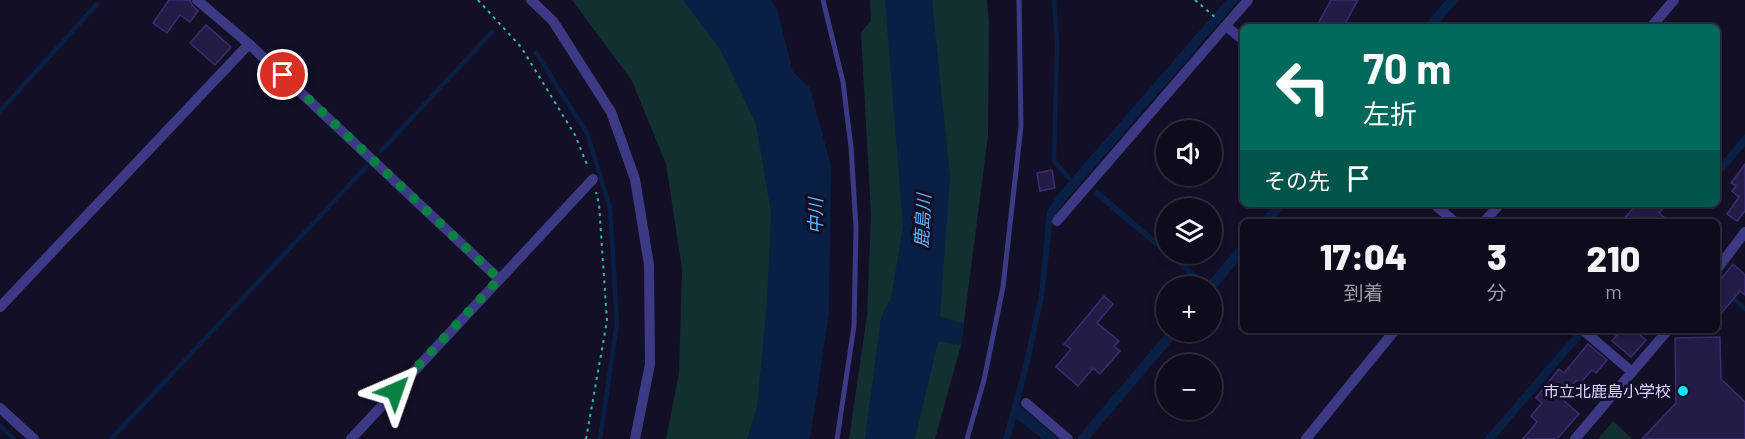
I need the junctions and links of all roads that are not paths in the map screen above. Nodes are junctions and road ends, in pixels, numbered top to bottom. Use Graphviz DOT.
graph roads {
  1 [pos="197,0"];
  2 [pos="531,0"];
  3 [pos="823,0"];
  4 [pos="1019,0"];
  5 [pos="1248,0"];
  6 [pos="1674,0"];
  7 [pos="1654,24"];
  8 [pos="1226,26"];
  9 [pos="1240,38"];
  10 [pos="249,44"];
  11 [pos="593,179"];
  12 [pos="1438,207"];
  13 [pos="1498,207"];
  14 [pos="1452,219"];
  15 [pos="1488,219"];
  16 [pos="1057,220"];
  17 [pos="1744,237"];
  18 [pos="1720,266"];
  19 [pos="499,279"];
  20 [pos="0,307"];
  21 [pos="1393,333"];
  22 [pos="1587,333"];
  23 [pos="1665,333"];
  24 [pos="1632,372"];
  25 [pos="1026,403"];
  26 [pos="0,408"];
  27 [pos="34,439"];
  28 [pos="351,439"];
  29 [pos="634,439"];
  30 [pos="837,439"];
  31 [pos="967,439"];
  32 [pos="1068,439"];
  33 [pos="1306,439"];
  34 [pos="1575,439"];
  1 -- 10 [label="street"];
  2 -- 29 [label="street"];
  3 -- 30 [label="lane"];
  4 -- 31 [label="lane"];
  5 -- 8 [label="street"];
  6 -- 7 [label="street"];
  8 -- 9 [label="street"];
  8 -- 16 [label="street"];
  10 -- 19 [label="street"];
  10 -- 20 [label="street"];
  11 -- 19 [label="street"];
  12 -- 14 [label="street"];
  13 -- 15 [label="street"];
  17 -- 18 [label="street"];
  19 -- 28 [label="street"];
  21 -- 33 [label="street"];
  22 -- 24 [label="street"];
  23 -- 24 [label="street"];
  24 -- 34 [label="street"];
  25 -- 32 [label="street"];
  26 -- 27 [label="street"];
}
